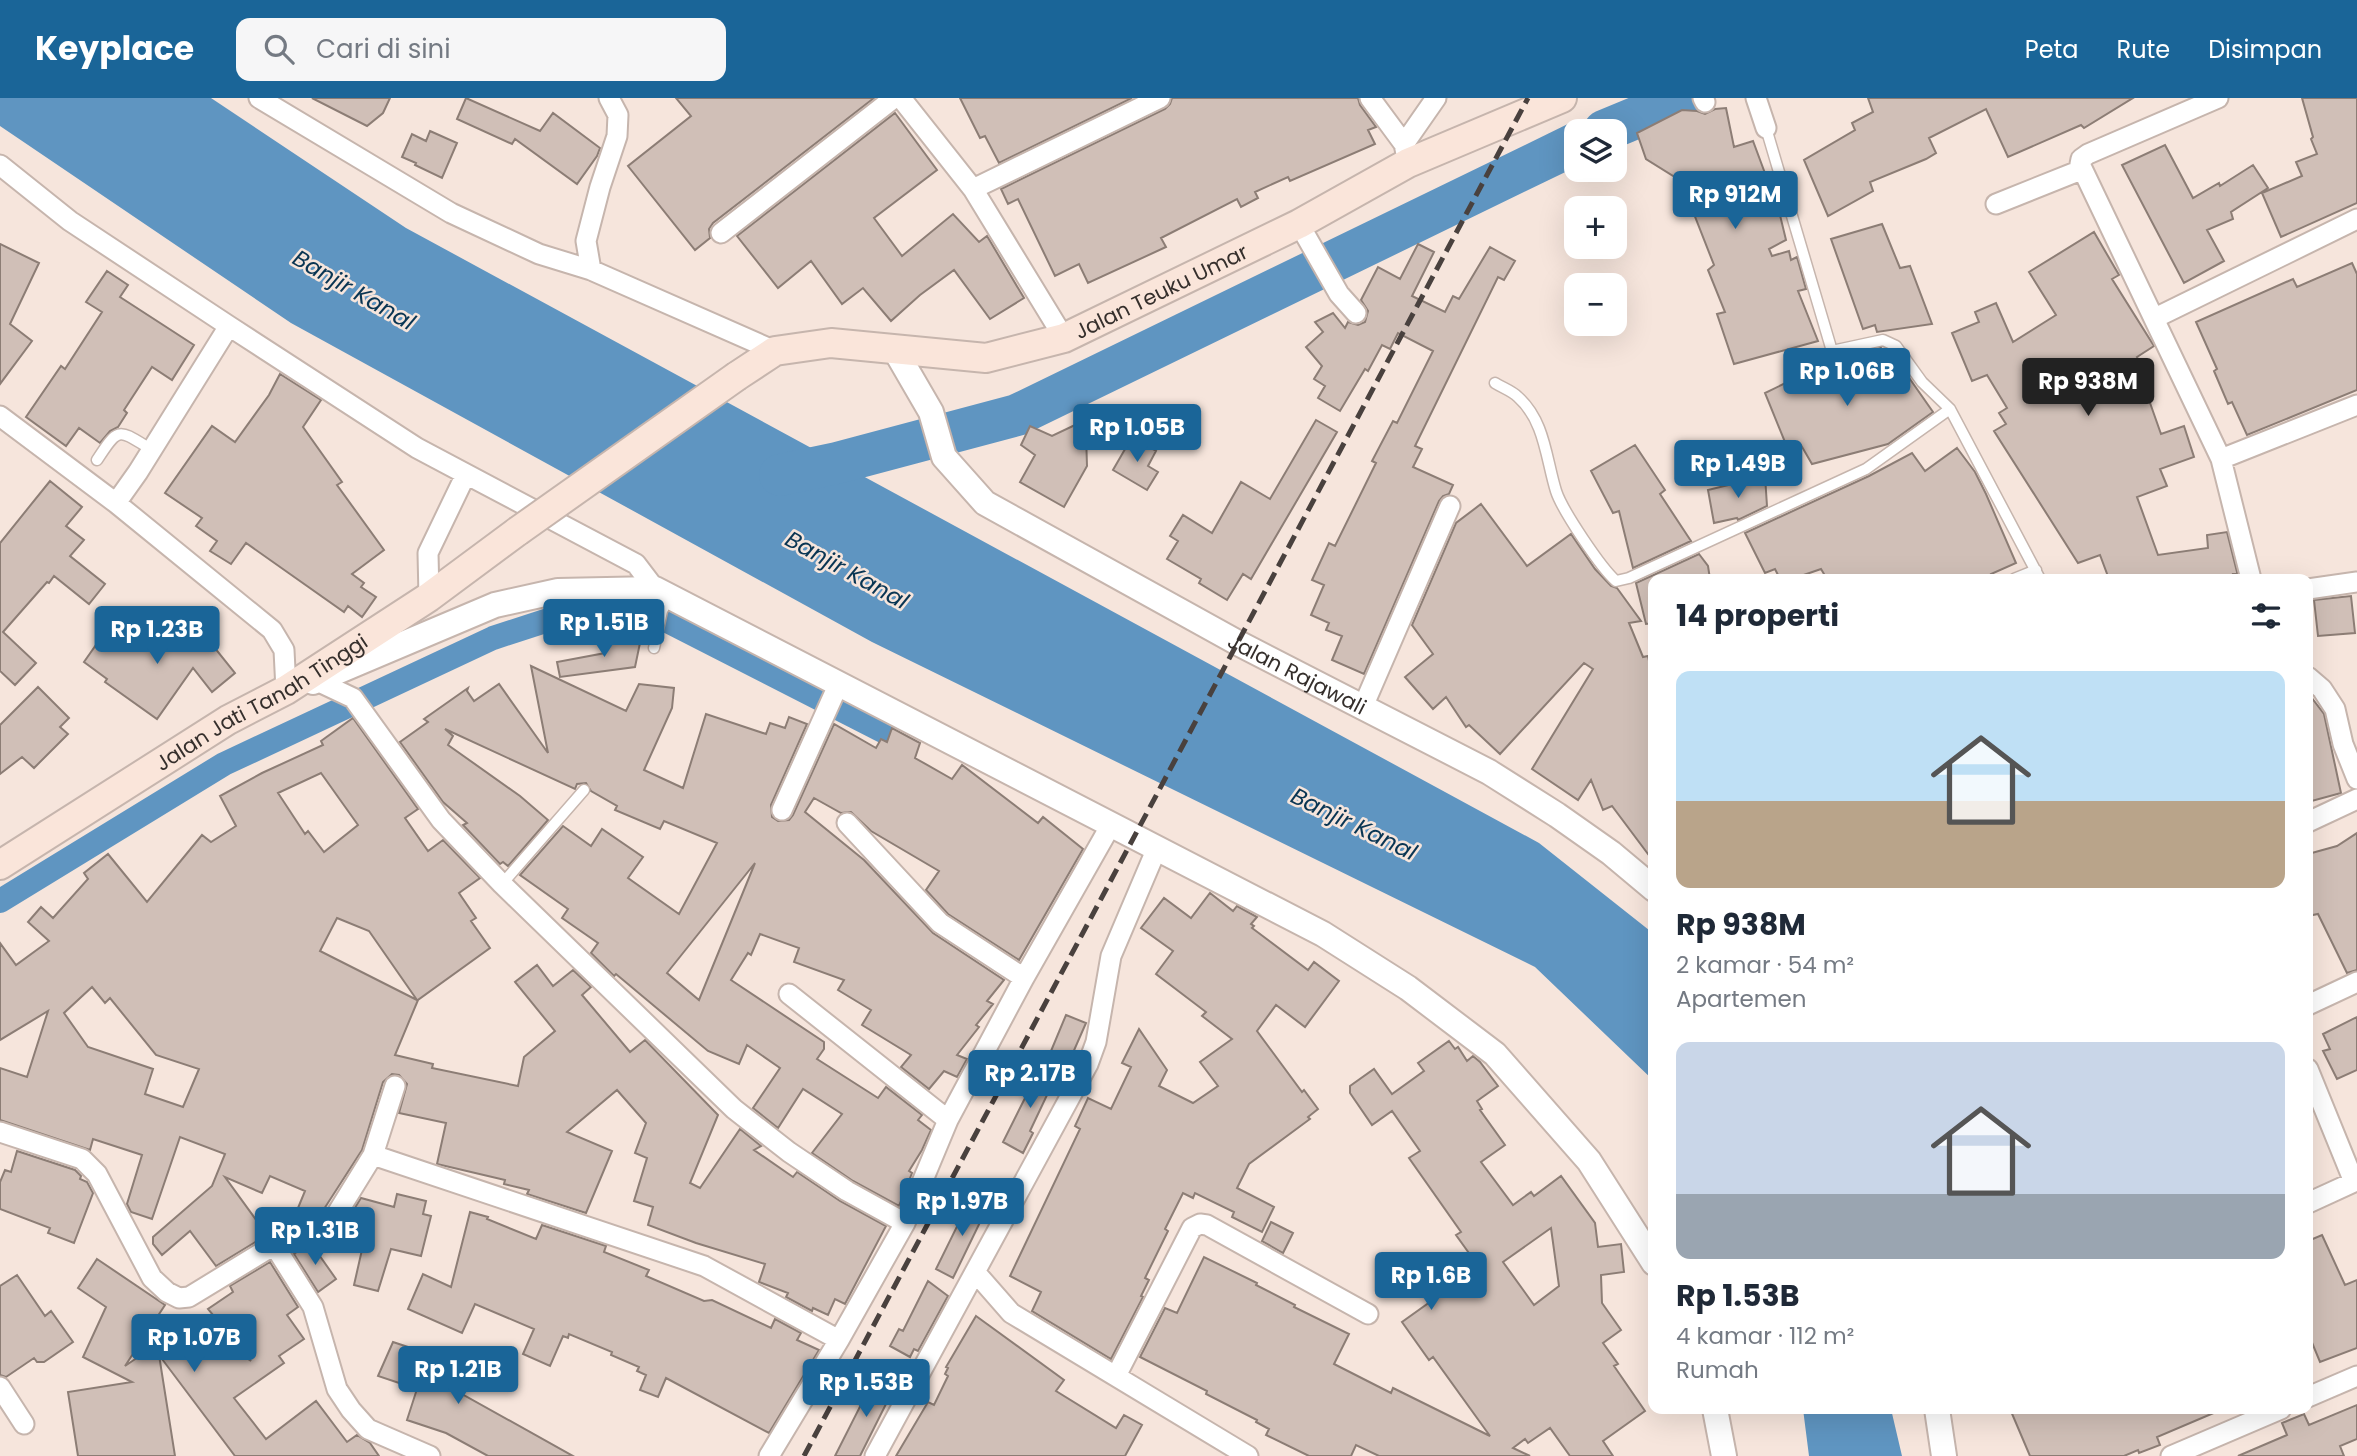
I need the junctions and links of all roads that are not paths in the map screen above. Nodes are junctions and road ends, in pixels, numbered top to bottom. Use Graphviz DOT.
graph roads {
  1 [pos="259,98"];
  2 [pos="609,98"];
  3 [pos="894,98"];
  4 [pos="901,98"];
  5 [pos="1160,98"];
  6 [pos="1370,98"];
  7 [pos="1436,98"];
  8 [pos="1562,98"];
  9 [pos="1756,98"];
  10 [pos="2218,98"];
  11 [pos="1766,128"];
  12 [pos="1406,153"];
  13 [pos="0,165"];
  14 [pos="2081,170"];
  15 [pos="973,189"];
  16 [pos="1996,204"];
  17 [pos="2357,219"];
  18 [pos="721,233"];
  19 [pos="1304,233"];
  20 [pos="591,270"];
  21 [pos="1356,313"];
  22 [pos="2155,318"];
  23 [pos="229,326"];
  24 [pos="1064,338"];
  25 [pos="895,350"];
  26 [pos="775,351"];
  27 [pos="1495,383"];
  28 [pos="2357,405"];
  29 [pos="1950,409"];
  30 [pos="0,416"];
  31 [pos="152,450"];
  32 [pos="2221,459"];
  33 [pos="97,460"];
  34 [pos="466,474"];
  35 [pos="116,503"];
  36 [pos="1450,506"];
  37 [pos="517,531"];
  38 [pos="2037,574"];
  39 [pos="2250,574"];
  40 [pos="2357,582"];
  41 [pos="2313,588"];
  42 [pos="563,595"];
  43 [pos="429,597"];
  44 [pos="662,599"];
  45 [pos="569,638"];
  46 [pos="655,644"];
  47 [pos="317,681"];
  48 [pos="2313,682"];
  49 [pos="834,687"];
  50 [pos="286,690"];
  51 [pos="1362,709"];
  52 [pos="2357,779"];
  53 [pos="584,790"];
  54 [pos="2357,799"];
  55 [pos="782,810"];
  56 [pos="2313,820"];
  57 [pos="847,822"];
  58 [pos="1112,824"];
  59 [pos="1157,848"];
  60 [pos="3,857"];
  61 [pos="502,884"];
  62 [pos="1648,884"];
  63 [pos="1024,978"];
  64 [pos="2357,982"];
  65 [pos="789,994"];
  66 [pos="2313,1003"];
  67 [pos="2313,1081"];
  68 [pos="395,1086"];
  69 [pos="948,1120"];
  70 [pos="0,1132"];
  71 [pos="373,1155"];
  72 [pos="2356,1186"];
  73 [pos="2313,1201"];
  74 [pos="905,1223"];
  75 [pos="274,1245"];
  76 [pos="1648,1254"];
  77 [pos="976,1273"];
  78 [pos="1368,1314"];
  79 [pos="839,1340"];
  80 [pos="1116,1376"];
  81 [pos="2357,1376"];
  82 [pos="0,1387"];
  83 [pos="2313,1395"];
  84 [pos="1716,1414"];
  85 [pos="1938,1414"];
  86 [pos="2269,1414"];
  87 [pos="24,1424"];
  88 [pos="430,1456"];
  89 [pos="769,1456"];
  90 [pos="875,1456"];
  91 [pos="1248,1456"];
  92 [pos="1724,1456"];
  93 [pos="1944,1456"];
  94 [pos="2171,1456"];
  1 -- 20 [label="street"];
  2 -- 20 [label="street"];
  3 -- 18 [label="street"];
  4 -- 15 [label="street"];
  5 -- 15 [label="street"];
  6 -- 12 [label="street"];
  7 -- 12 [label="street"];
  8 -- 12 [label="main road, Jalan Teuku Umar"];
  9 -- 11 [label="street"];
  10 -- 14 [label="street"];
  11 -- 29 [label="lane"];
  12 -- 19 [label="main road, Jalan Teuku Umar"];
  13 -- 23 [label="street"];
  14 -- 16 [label="street"];
  14 -- 22 [label="street"];
  15 -- 24 [label="street"];
  17 -- 22 [label="street"];
  19 -- 21 [label="street"];
  19 -- 24 [label="main road, Jalan Teuku Umar"];
  20 -- 26 [label="street"];
  22 -- 32 [label="street"];
  23 -- 31 [label="street"];
  23 -- 34 [label="street"];
  24 -- 25 [label="main road, Jalan Teuku Umar"];
  25 -- 26 [label="main road, Jalan Teuku Umar"];
  25 -- 51 [label="street, Jalan Rajawali"];
  26 -- 37 [label="main road, Jalan Teuku Umar, bridge"];
  27 -- 29 [label="lane"];
  28 -- 32 [label="street"];
  29 -- 38 [label="lane"];
  30 -- 35 [label="street"];
  31 -- 33 [label="lane"];
  31 -- 35 [label="street"];
  32 -- 39 [label="street"];
  34 -- 43 [label="street"];
  34 -- 44 [label="street"];
  35 -- 50 [label="street"];
  36 -- 51 [label="street"];
  37 -- 43 [label="main road, Jalan Jati Tanah Tinggi"];
  40 -- 41 [label="street"];
  42 -- 44 [label="street"];
  42 -- 45 [label="lane"];
  42 -- 47 [label="street"];
  43 -- 50 [label="main road, Jalan Jati Tanah Tinggi"];
  44 -- 46 [label="lane"];
  44 -- 49 [label="street"];
  47 -- 50 [label="street"];
  47 -- 61 [label="street"];
  48 -- 52 [label="street"];
  49 -- 55 [label="street"];
  49 -- 58 [label="street"];
  50 -- 60 [label="main road, Jalan Jati Tanah Tinggi"];
  51 -- 62 [label="street, Jalan Rajawali"];
  53 -- 61 [label="lane"];
  54 -- 56 [label="street"];
  57 -- 63 [label="street"];
  58 -- 59 [label="street"];
  58 -- 63 [label="street"];
  59 -- 76 [label="street"];
  59 -- 77 [label="street"];
  61 -- 74 [label="street"];
  63 -- 69 [label="street"];
  64 -- 66 [label="street"];
  65 -- 69 [label="street"];
  67 -- 72 [label="street"];
  68 -- 71 [label="street"];
  69 -- 74 [label="street"];
  70 -- 75 [label="street"];
  71 -- 75 [label="street"];
  71 -- 79 [label="street"];
  72 -- 73 [label="street"];
  74 -- 79 [label="street"];
  75 -- 88 [label="street"];
  77 -- 80 [label="street"];
  77 -- 90 [label="street"];
  78 -- 80 [label="street"];
  79 -- 89 [label="street"];
  80 -- 91 [label="street"];
  81 -- 83 [label="street"];
  82 -- 87 [label="street"];
  84 -- 92 [label="street"];
  85 -- 93 [label="street"];
  86 -- 94 [label="street"];
}
